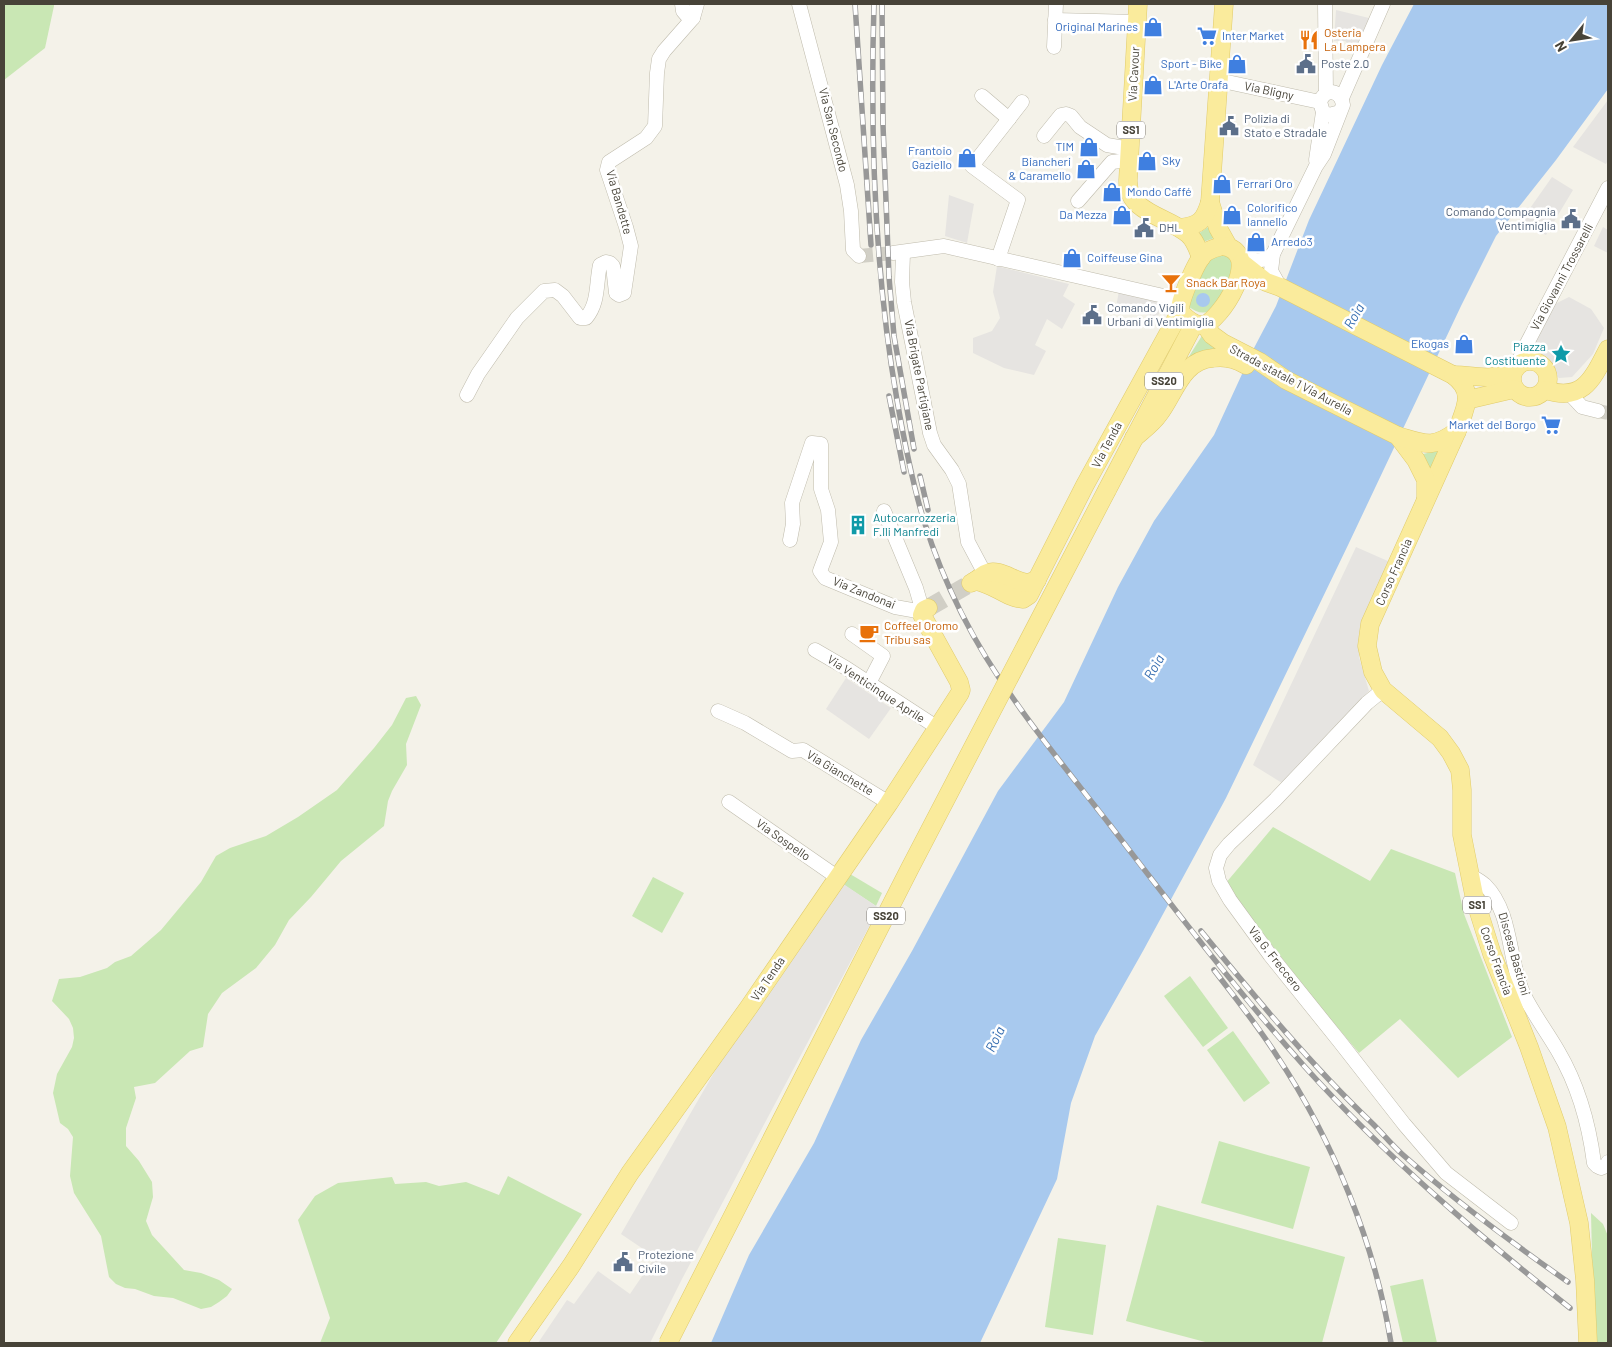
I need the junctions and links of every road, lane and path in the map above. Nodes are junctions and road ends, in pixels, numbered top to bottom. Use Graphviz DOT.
graph roads {
  1 [pos="682,4"];
  2 [pos="697,4"];
  3 [pos="799,4"];
  4 [pos="1056,4"];
  5 [pos="1138,4"];
  6 [pos="1224,4"];
  7 [pos="1325,4"];
  8 [pos="1383,4"];
  9 [pos="692,18"];
  10 [pos="1056,20"];
  11 [pos="1137,22"];
  12 [pos="1054,47"];
  13 [pos="1218,80"];
  14 [pos="982,96"];
  15 [pos="1342,98"];
  16 [pos="1022,102"];
  17 [pos="1323,102"];
  18 [pos="1340,112"];
  19 [pos="1009,118"];
  20 [pos="1044,136"];
  21 [pos="1129,154"];
  22 [pos="1316,166"];
  23 [pos="1608,188"];
  24 [pos="1078,201"];
  25 [pos="1210,202"];
  26 [pos="1180,228"];
  27 [pos="1273,254"];
  28 [pos="1236,255"];
  29 [pos="860,256"];
  30 [pos="1201,258"];
  31 [pos="998,259"];
  32 [pos="1273,281"];
  33 [pos="1181,306"];
  34 [pos="1204,328"];
  35 [pos="1608,350"];
  36 [pos="1446,371"];
  37 [pos="1514,376"];
  38 [pos="1286,380"];
  39 [pos="1544,390"];
  40 [pos="1570,394"];
  41 [pos="467,395"];
  42 [pos="1467,400"];
  43 [pos="1598,411"];
  44 [pos="1457,431"];
  45 [pos="1398,436"];
  46 [pos="1134,438"];
  47 [pos="1426,499"];
  48 [pos="884,511"];
  49 [pos="790,540"];
  50 [pos="976,580"];
  51 [pos="925,610"];
  52 [pos="852,634"];
  53 [pos="815,650"];
  54 [pos="869,683"];
  55 [pos="1383,690"];
  56 [pos="718,711"];
  57 [pos="938,728"];
  58 [pos="729,802"];
  59 [pos="889,803"];
  60 [pos="1469,874"];
  61 [pos="837,877"];
  62 [pos="1608,1162"];
  63 [pos="1510,1223"];
  64 [pos="517,1343"];
  65 [pos="668,1343"];
  66 [pos="1588,1343"];
  1 -- 9 [label="street"];
  2 -- 9 [label="street, Via Bandette"];
  3 -- 29 [label="street, Via San Secondo"];
  4 -- 10 [label="street"];
  5 -- 11 [label="main road, Via Cavour / SS1"];
  6 -- 13 [label="main road"];
  7 -- 17 [label="street"];
  8 -- 15 [label="street"];
  9 -- 41 [label="street, Via Bandette"];
  10 -- 11 [label="street"];
  10 -- 12 [label="street"];
  11 -- 21 [label="main road, Via Cavour / SS1"];
  13 -- 17 [label="street, Via Bligny"];
  13 -- 25 [label="main road"];
  14 -- 19 [label="street"];
  15 -- 17 [label="street"];
  15 -- 18 [label="street"];
  16 -- 19 [label="street"];
  17 -- 18 [label="street"];
  17 -- 22 [label="street"];
  18 -- 22 [label="street"];
  19 -- 31 [label="street"];
  20 -- 21 [label="street"];
  21 -- 24 [label="street"];
  21 -- 26 [label="main road, Via Cavour / SS1"];
  22 -- 27 [label="street"];
  23 -- 37 [label="street, Via Giovanni Trossarelli"];
  25 -- 26 [label="main road"];
  25 -- 28 [label="main road"];
  26 -- 30 [label="main road, Via Cavour / SS1"];
  27 -- 28 [label="street"];
  27 -- 32 [label="street"];
  28 -- 30 [label="main road"];
  28 -- 32 [label="main road"];
  28 -- 34 [label="main road"];
  30 -- 33 [label="main road, Via Tenda"];
  31 -- 33 [label="street"];
  31 -- 50 [label="street, Via Brigate Partigiane"];
  32 -- 36 [label="main road"];
  33 -- 34 [label="main road, Strada statale 1 Via Aurelia"];
  33 -- 50 [label="main road, Via Tenda"];
  34 -- 38 [label="main road, Strada statale 1 Via Aurelia"];
  34 -- 46 [label="main road, SS20"];
  35 -- 40 [label="main road"];
  36 -- 37 [label="main road"];
  36 -- 42 [label="main road"];
  37 -- 39 [label="main road"];
  37 -- 39 [label="main road"];
  37 -- 42 [label="main road"];
  38 -- 45 [label="main road, Strada statale 1 Via Aurelia"];
  38 -- 46 [label="main road"];
  39 -- 40 [label="main road"];
  40 -- 43 [label="street"];
  42 -- 44 [label="main road, SS1"];
  44 -- 45 [label="main road"];
  44 -- 47 [label="main road, SS1"];
  45 -- 47 [label="main road, Strada statale 1 Via Aurelia"];
  46 -- 65 [label="main road, SS20, bridge"];
  47 -- 55 [label="main road, Corso Francia / SS1"];
  48 -- 51 [label="street"];
  49 -- 51 [label="street, Via Zandonai"];
  51 -- 57 [label="main road, Via Tenda"];
  52 -- 54 [label="street"];
  53 -- 54 [label="street, Via Venticinque Aprile"];
  54 -- 57 [label="street, Via Venticinque Aprile"];
  55 -- 60 [label="main road, Corso Francia / SS1"];
  55 -- 63 [label="street, Via G. Freccero"];
  56 -- 59 [label="street, Via Gianchette"];
  57 -- 59 [label="main road, Via Tenda"];
  58 -- 61 [label="street, Via Sospello"];
  59 -- 61 [label="main road, Via Tenda"];
  60 -- 62 [label="street, Discesa Bastioni"];
  60 -- 66 [label="main road, Corso Francia / SS1"];
  61 -- 64 [label="main road, Via Tenda"];
}
